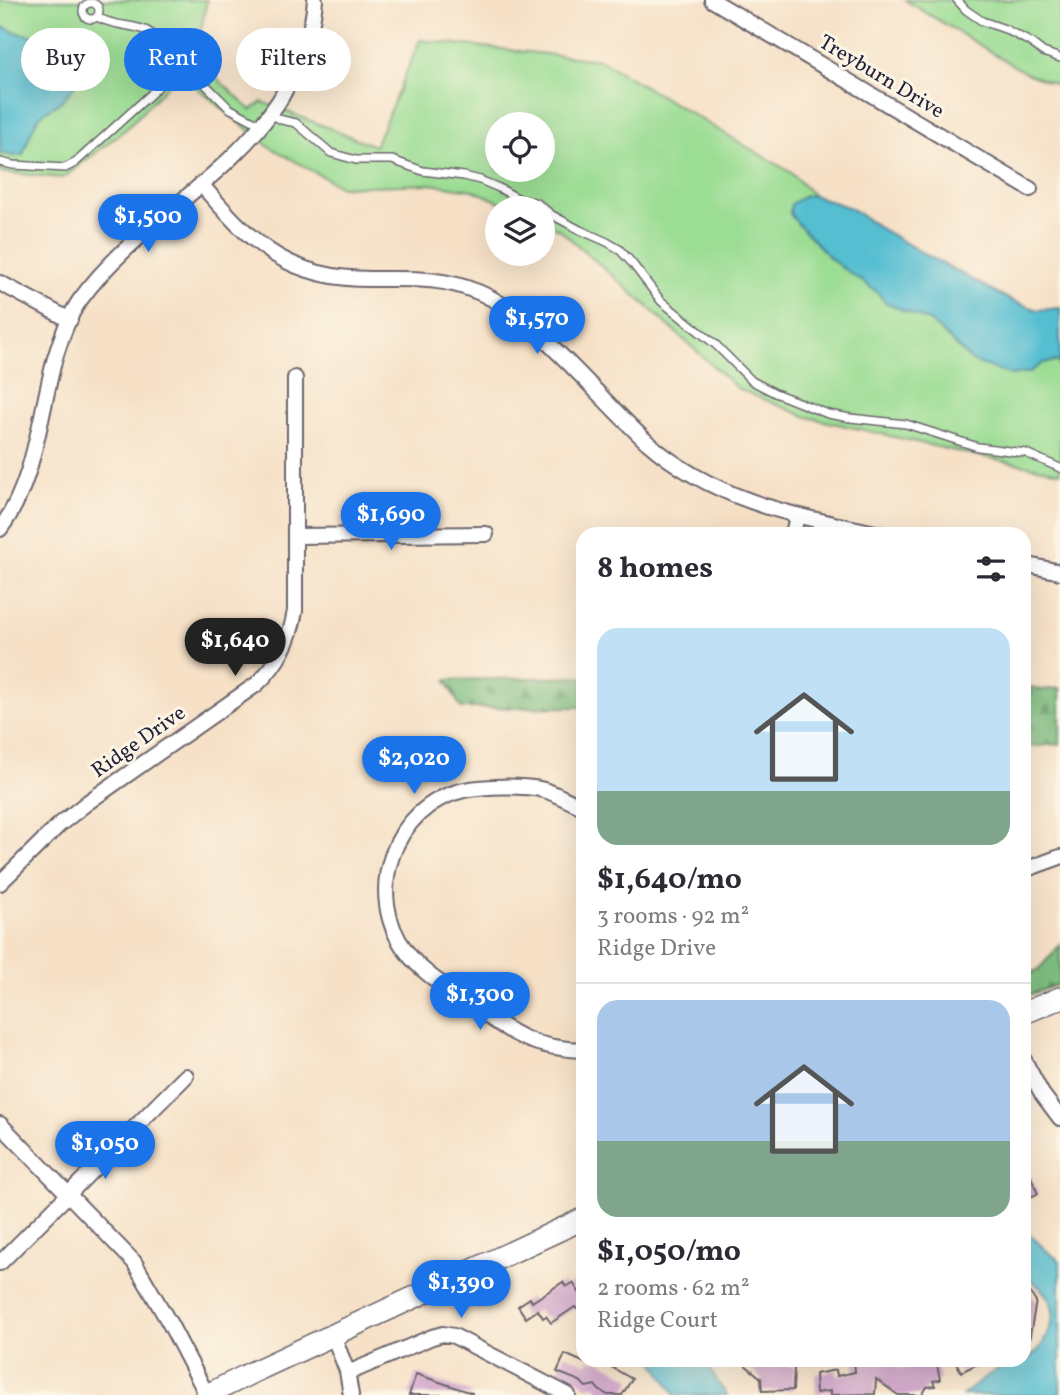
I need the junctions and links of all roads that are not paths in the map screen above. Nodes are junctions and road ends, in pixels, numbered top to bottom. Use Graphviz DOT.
graph roads {
  1 [pos="315,0"];
  2 [pos="712,0"];
  3 [pos="957,0"];
  4 [pos="97,17"];
  5 [pos="134,28"];
  6 [pos="1060,58"];
  7 [pos="155,91"];
  8 [pos="212,91"];
  9 [pos="266,119"];
  10 [pos="0,162"];
  11 [pos="201,184"];
  12 [pos="1030,189"];
  13 [pos="0,283"];
  14 [pos="70,320"];
  15 [pos="295,378"];
  16 [pos="1060,468"];
  17 [pos="797,516"];
  18 [pos="795,527"];
  19 [pos="848,527"];
  20 [pos="0,530"];
  21 [pos="486,534"];
  22 [pos="296,536"];
  23 [pos="1031,566"];
  24 [pos="1060,572"];
  25 [pos="576,804"];
  26 [pos="1060,858"];
  27 [pos="1031,868"];
  28 [pos="0,883"];
  29 [pos="1060,998"];
  30 [pos="1031,1010"];
  31 [pos="576,1050"];
  32 [pos="1031,1073"];
  33 [pos="186,1076"];
  34 [pos="1060,1118"];
  35 [pos="0,1125"];
  36 [pos="68,1193"];
  37 [pos="576,1222"];
  38 [pos="0,1263"];
  39 [pos="333,1335"];
  40 [pos="348,1373"];
  41 [pos="207,1395"];
  42 [pos="351,1395"];
  43 [pos="568,1395"];
  1 -- 9 [label="street"];
  2 -- 12 [label="street, Treyburn Drive"];
  3 -- 6 [label="lane"];
  4 -- 5 [label="lane"];
  7 -- 10 [label="lane"];
  8 -- 9 [label="lane"];
  9 -- 11 [label="street"];
  9 -- 16 [label="lane"];
  11 -- 14 [label="street"];
  11 -- 17 [label="street"];
  13 -- 14 [label="street"];
  14 -- 20 [label="street"];
  15 -- 22 [label="street, Ridge Drive"];
  17 -- 18 [label="street"];
  17 -- 19 [label="street"];
  21 -- 22 [label="street"];
  22 -- 28 [label="street, Ridge Drive"];
  23 -- 24 [label="street"];
  25 -- 31 [label="street"];
  26 -- 27 [label="street"];
  29 -- 30 [label="main road"];
  32 -- 34 [label="street"];
  33 -- 36 [label="street"];
  35 -- 36 [label="street"];
  36 -- 38 [label="street"];
  36 -- 41 [label="street"];
  37 -- 39 [label="main road"];
  39 -- 40 [label="street"];
  39 -- 41 [label="main road"];
  40 -- 42 [label="street"];
  40 -- 43 [label="street"];
}
